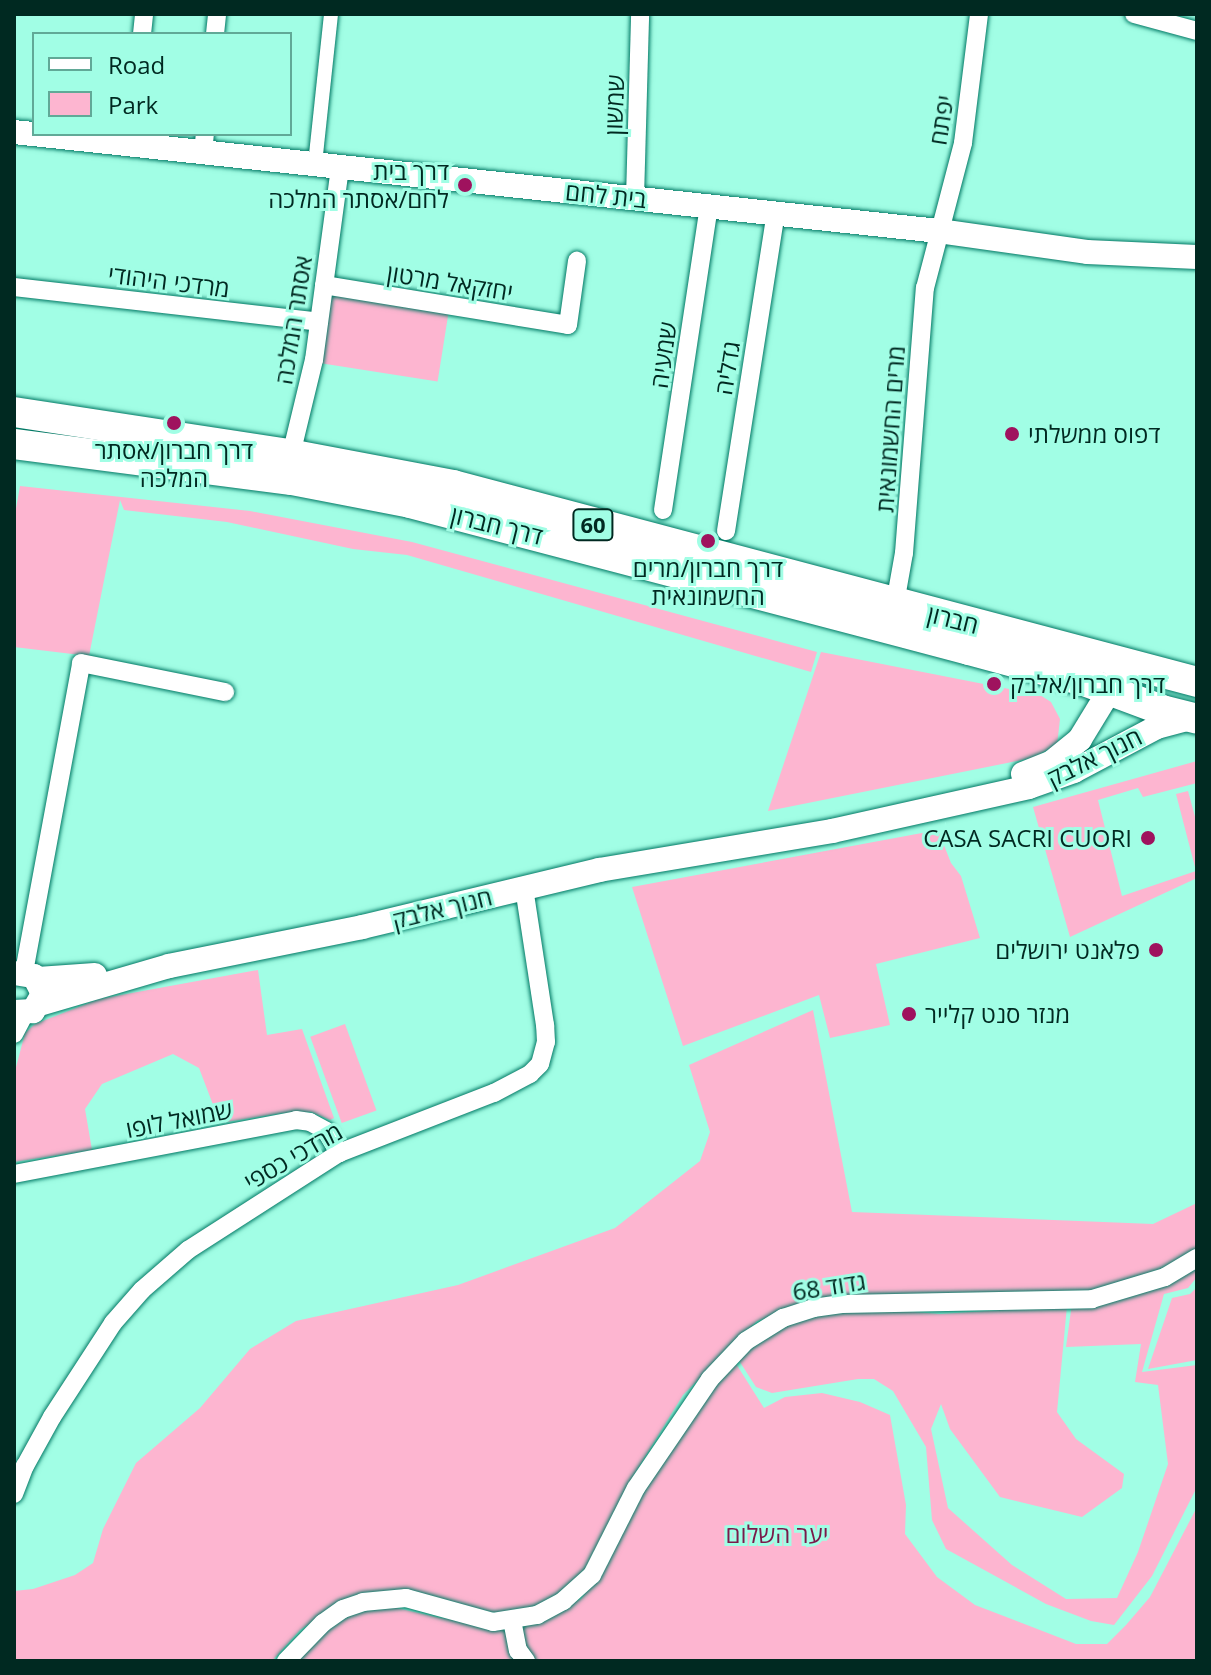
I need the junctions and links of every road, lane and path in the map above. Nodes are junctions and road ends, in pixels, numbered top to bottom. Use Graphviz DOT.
graph roads {
  1 [pos="331,14"];
  2 [pos="640,14"];
  3 [pos="979,14"];
  4 [pos="1134,14"];
  5 [pos="1197,31"];
  6 [pos="81,136"];
  7 [pos="131,139"];
  8 [pos="204,143"];
  9 [pos="315,164"];
  10 [pos="340,167"];
  11 [pos="635,198"];
  12 [pos="709,206"];
  13 [pos="776,213"];
  14 [pos="939,231"];
  15 [pos="1197,257"];
  16 [pos="577,261"];
  17 [pos="324,285"];
  18 [pos="14,287"];
  19 [pos="319,322"];
  20 [pos="14,412"];
  21 [pos="14,444"];
  22 [pos="291,467"];
  23 [pos="663,510"];
  24 [pos="726,531"];
  25 [pos="892,618"];
  26 [pos="1135,667"];
  27 [pos="1197,682"];
  28 [pos="1110,690"];
  29 [pos="225,692"];
  30 [pos="1193,718"];
  31 [pos="716,848"];
  32 [pos="524,888"];
  33 [pos="169,966"];
  34 [pos="25,975"];
  35 [pos="23,1016"];
  36 [pos="339,1153"];
  37 [pos="14,1174"];
  38 [pos="1197,1258"];
  39 [pos="14,1494"];
  40 [pos="512,1620"];
  41 [pos="286,1661"];
  42 [pos="526,1661"];
  1 -- 9 [label="street"];
  2 -- 11 [label="street, שמשון"];
  3 -- 14 [label="street, יפתח"];
  4 -- 5 [label="street"];
  6 -- 7 [label="street, בית לחם"];
  7 -- 8 [label="street, בית לחם"];
  8 -- 9 [label="street, בית לחם"];
  9 -- 10 [label="street, בית לחם"];
  10 -- 11 [label="street, בית לחם"];
  10 -- 17 [label="street, אסתר המלכה"];
  11 -- 12 [label="street, בית לחם"];
  12 -- 13 [label="street, בית לחם"];
  12 -- 23 [label="street, שמעיה"];
  13 -- 14 [label="street, בית לחם"];
  13 -- 24 [label="street, גדליה"];
  14 -- 15 [label="street, בית לחם"];
  14 -- 25 [label="street, מרים החשמונאית"];
  16 -- 17 [label="street, יחזקאל מרטון"];
  17 -- 19 [label="street, אסתר המלכה"];
  18 -- 19 [label="street, מרדכי היהודי"];
  19 -- 22 [label="street, אסתר המלכה"];
  20 -- 22 [label="highway, דרך חברון / 60"];
  21 -- 22 [label="highway, דרך חברון / 60"];
  22 -- 25 [label="highway, דרך חברון / 60"];
  25 -- 26 [label="highway, חברון / 60"];
  25 -- 28 [label="highway, דרך חברון / 60"];
  26 -- 27 [label="highway, 60"];
  26 -- 28 [label="street, חנוך אלבק"];
  28 -- 30 [label="highway, 60"];
  28 -- 31 [label="street, חנוך אלבק"];
  29 -- 34 [label="street"];
  30 -- 31 [label="street, חנוך אלבק"];
  31 -- 32 [label="street, חנוך אלבק"];
  32 -- 33 [label="street, חנוך אלבק"];
  32 -- 36 [label="street, מרדכי כספי"];
  33 -- 34 [label="street, חנוך אלבק"];
  33 -- 35 [label="street, חנוך אלבק"];
  34 -- 35 [label="street"];
  36 -- 37 [label="street, שמואל לופו"];
  36 -- 39 [label="street, מרדכי כספי"];
  38 -- 40 [label="street, גדוד 68"];
  40 -- 41 [label="street"];
  40 -- 42 [label="street"];
}
